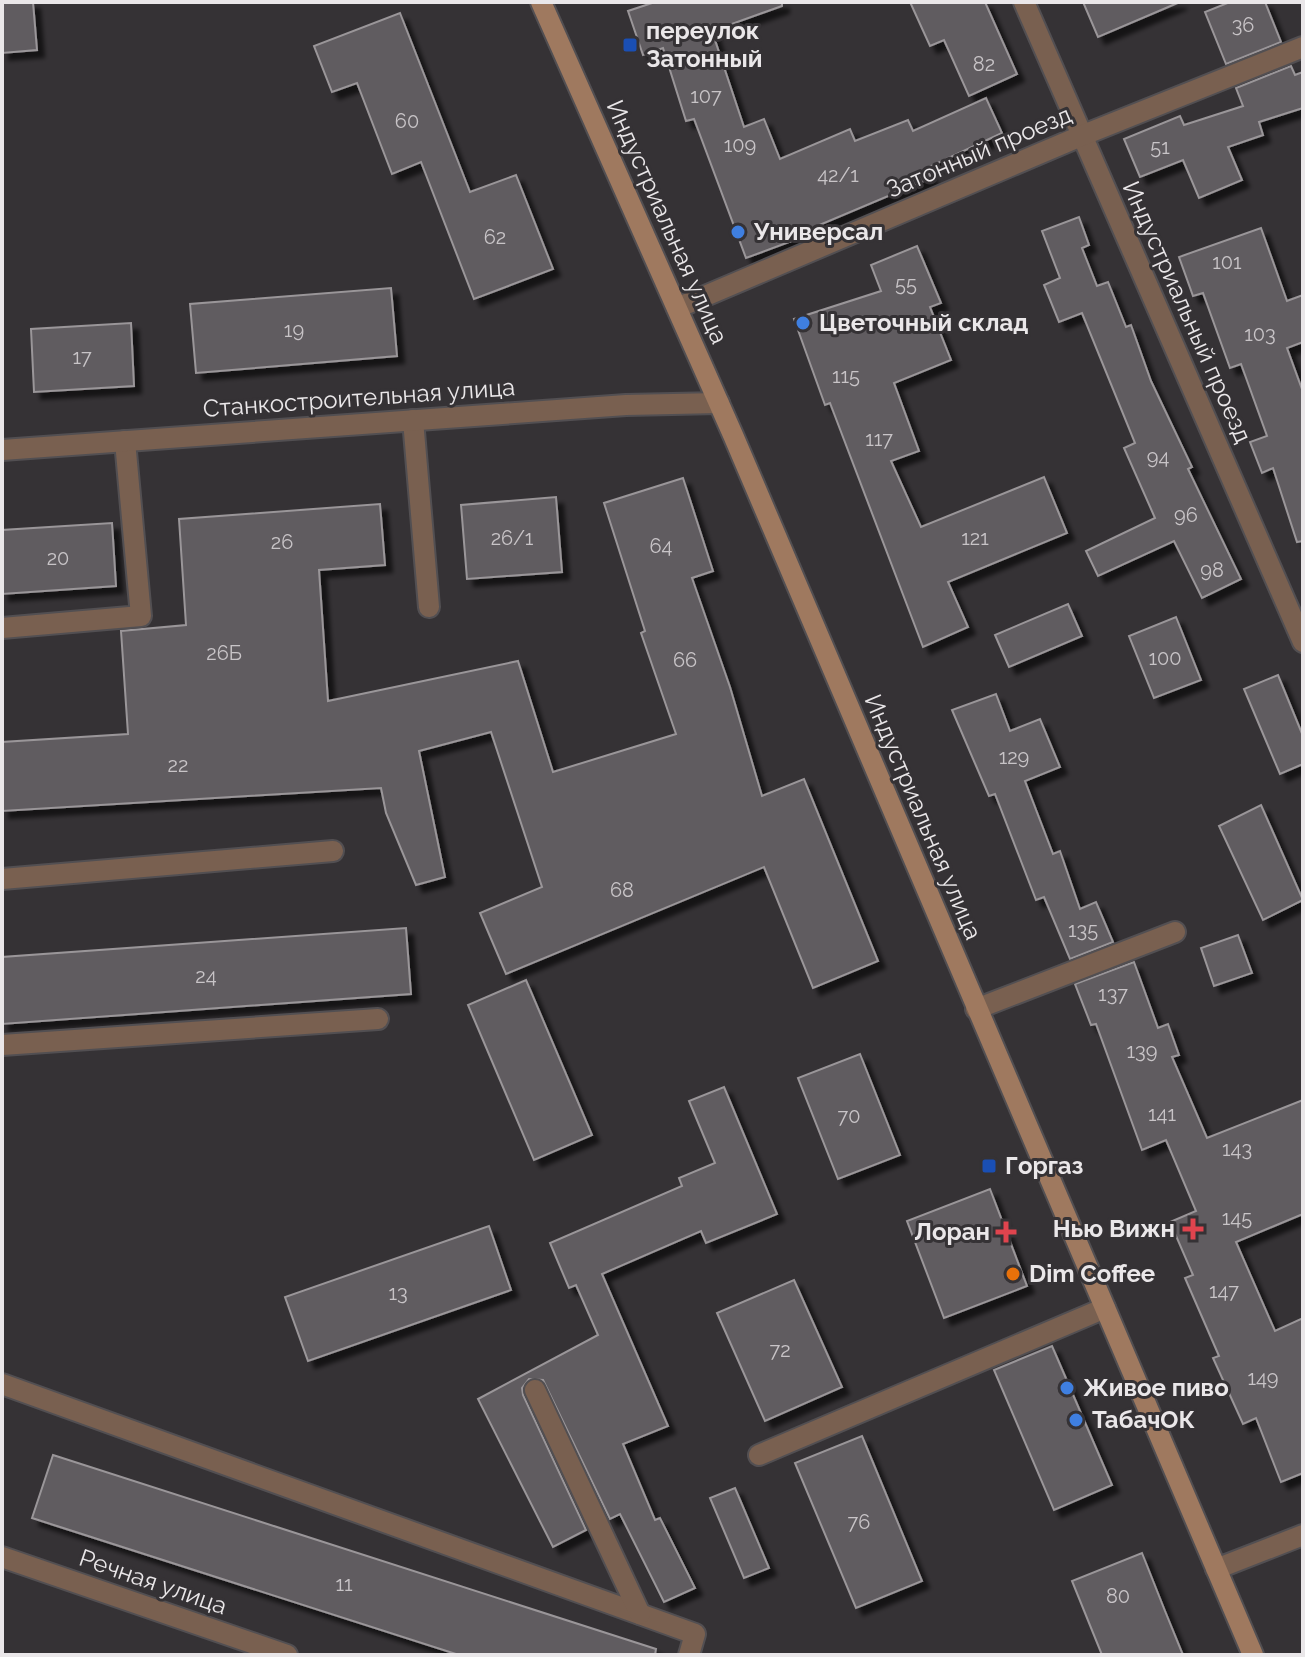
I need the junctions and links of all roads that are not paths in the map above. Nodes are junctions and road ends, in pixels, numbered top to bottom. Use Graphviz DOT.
graph roads {
  1 [pos="541,2"];
  2 [pos="1024,2"];
  3 [pos="1303,47"];
  4 [pos="1081,136"];
  5 [pos="677,308"];
  6 [pos="719,403"];
  7 [pos="413,420"];
  8 [pos="125,441"];
  9 [pos="2,450"];
  10 [pos="429,607"];
  11 [pos="2,628"];
  12 [pos="1303,642"];
  13 [pos="333,851"];
  14 [pos="2,879"];
  15 [pos="1175,932"];
  16 [pos="976,1009"];
  17 [pos="378,1019"];
  18 [pos="2,1045"];
  19 [pos="1105,1308"];
  20 [pos="2,1384"];
  21 [pos="535,1390"];
  22 [pos="759,1455"];
  23 [pos="1303,1535"];
  24 [pos="2,1557"];
  25 [pos="1216,1569"];
  26 [pos="640,1614"];
  27 [pos="287,1655"];
  28 [pos="689,1655"];
  29 [pos="1253,1655"];
  1 -- 5 [label="main road, Индустриальная улица"];
  2 -- 4 [label="street, Индустриальный проезд"];
  3 -- 4 [label="street, Затонный проезд"];
  4 -- 5 [label="street, Затонный проезд"];
  4 -- 12 [label="street, Индустриальный проезд"];
  5 -- 6 [label="main road, Индустриальная улица"];
  6 -- 7 [label="street, Станкостроительная улица"];
  6 -- 16 [label="main road, Индустриальная улица"];
  7 -- 8 [label="street, Станкостроительная улица"];
  7 -- 10 [label="street"];
  8 -- 9 [label="street, Станкостроительная улица"];
  8 -- 11 [label="street"];
  13 -- 14 [label="street"];
  15 -- 16 [label="street"];
  16 -- 19 [label="main road, Индустриальная улица"];
  17 -- 18 [label="street"];
  19 -- 22 [label="street"];
  19 -- 25 [label="main road, Индустриальная улица"];
  20 -- 26 [label="street"];
  21 -- 26 [label="street"];
  23 -- 25 [label="street"];
  24 -- 27 [label="street, Речная улица"];
  25 -- 29 [label="main road, Индустриальная улица"];
  26 -- 28 [label="street"];
}
